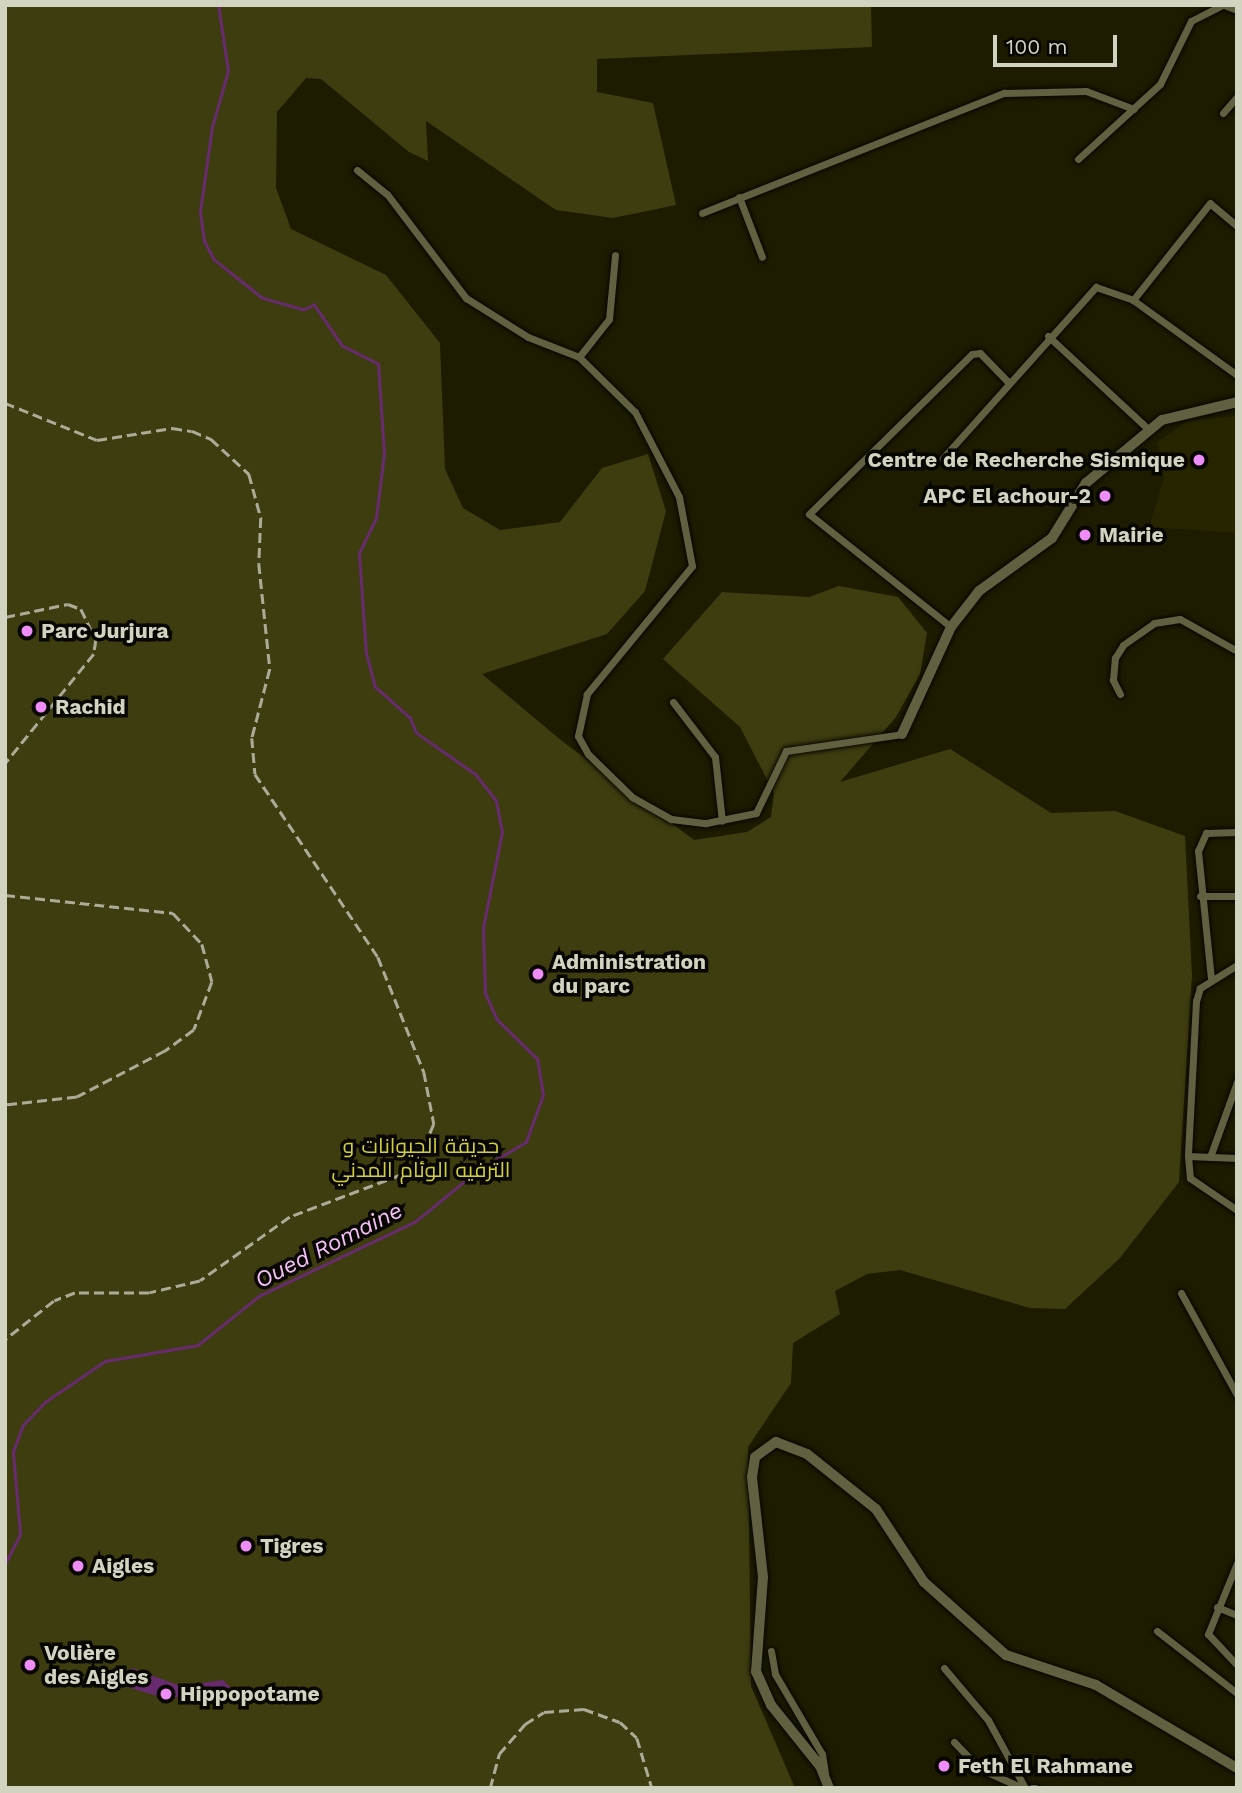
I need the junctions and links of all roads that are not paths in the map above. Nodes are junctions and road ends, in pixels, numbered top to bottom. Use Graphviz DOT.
graph roads {
  1 [pos="1223,5"];
  2 [pos="1237,10"];
  3 [pos="1237,97"];
  4 [pos="1134,109"];
  5 [pos="1223,113"];
  6 [pos="1078,159"];
  7 [pos="357,170"];
  8 [pos="739,197"];
  9 [pos="702,212"];
  10 [pos="1237,226"];
  11 [pos="615,255"];
  12 [pos="762,257"];
  13 [pos="1133,300"];
  14 [pos="1048,336"];
  15 [pos="579,357"];
  16 [pos="1237,375"];
  17 [pos="1007,381"];
  18 [pos="1237,402"];
  19 [pos="1147,428"];
  20 [pos="942,460"];
  21 [pos="951,627"];
  22 [pos="1237,651"];
  23 [pos="1120,694"];
  24 [pos="673,702"];
  25 [pos="902,734"];
  26 [pos="722,821"];
  27 [pos="1237,832"];
  28 [pos="1200,896"];
  29 [pos="1237,896"];
  30 [pos="1237,965"];
  31 [pos="1211,979"];
  32 [pos="1237,1082"];
  33 [pos="1188,1156"];
  34 [pos="1210,1157"];
  35 [pos="1237,1158"];
  36 [pos="1237,1210"];
  37 [pos="1181,1293"];
  38 [pos="1237,1395"];
  39 [pos="1237,1563"];
  40 [pos="1217,1608"];
  41 [pos="1237,1615"];
  42 [pos="1157,1631"];
  43 [pos="771,1651"];
  44 [pos="1237,1665"];
  45 [pos="944,1668"];
  46 [pos="1237,1693"];
  47 [pos="954,1742"];
  48 [pos="1236,1763"];
  49 [pos="827,1782"];
  50 [pos="1024,1788"];
  1 -- 2 [label="street"];
  1 -- 4 [label="street"];
  3 -- 5 [label="street"];
  4 -- 6 [label="street"];
  4 -- 8 [label="street"];
  7 -- 15 [label="street"];
  8 -- 9 [label="street"];
  8 -- 12 [label="street"];
  10 -- 13 [label="street"];
  11 -- 15 [label="street"];
  13 -- 14 [label="street"];
  13 -- 16 [label="street"];
  14 -- 17 [label="street"];
  14 -- 19 [label="street"];
  15 -- 26 [label="street"];
  17 -- 20 [label="street"];
  17 -- 21 [label="street"];
  18 -- 19 [label="street"];
  19 -- 21 [label="street"];
  21 -- 25 [label="street"];
  22 -- 23 [label="street"];
  24 -- 26 [label="street"];
  25 -- 26 [label="street"];
  27 -- 28 [label="street"];
  28 -- 29 [label="street"];
  28 -- 31 [label="street"];
  30 -- 31 [label="street"];
  31 -- 33 [label="street"];
  32 -- 34 [label="street"];
  33 -- 34 [label="street"];
  33 -- 36 [label="street"];
  34 -- 35 [label="street"];
  37 -- 38 [label="street"];
  39 -- 40 [label="street"];
  40 -- 41 [label="street"];
  40 -- 44 [label="street"];
  42 -- 46 [label="street"];
  43 -- 49 [label="street"];
  45 -- 50 [label="street"];
  47 -- 50 [label="street"];
  48 -- 49 [label="street"];
}
